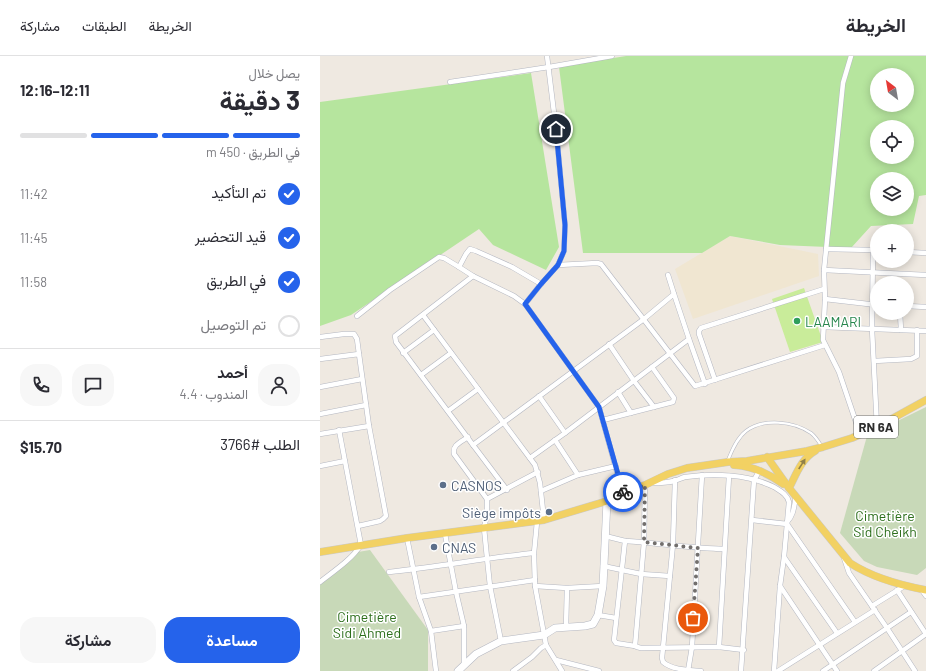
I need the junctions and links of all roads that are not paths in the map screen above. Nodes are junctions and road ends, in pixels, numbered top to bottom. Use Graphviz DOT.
graph roads {
  1 [pos="547,56"];
  2 [pos="612,56"];
  3 [pos="851,56"];
  4 [pos="549,67"];
  5 [pos="450,82"];
  6 [pos="826,249"];
  7 [pos="870,250"];
  8 [pos="914,252"];
  9 [pos="926,253"];
  10 [pos="558,265"];
  11 [pos="459,267"];
  12 [pos="874,268"];
  13 [pos="824,270"];
  14 [pos="874,272"];
  15 [pos="668,275"];
  16 [pos="926,275"];
  17 [pos="473,276"];
  18 [pos="874,276"];
  19 [pos="541,284"];
  20 [pos="824,289"];
  21 [pos="674,294"];
  22 [pos="825,300"];
  23 [pos="525,304"];
  24 [pos="870,304"];
  25 [pos="914,306"];
  26 [pos="926,307"];
  27 [pos="423,315"];
  28 [pos="357,316"];
  29 [pos="644,319"];
  30 [pos="873,320"];
  31 [pos="901,320"];
  32 [pos="824,327"];
  33 [pos="872,329"];
  34 [pos="434,330"];
  35 [pos="902,330"];
  36 [pos="916,330"];
  37 [pos="926,331"];
  38 [pos="320,337"];
  39 [pos="689,339"];
  40 [pos="609,344"];
  41 [pos="825,345"];
  42 [pos="403,353"];
  43 [pos="451,353"];
  44 [pos="359,354"];
  45 [pos="669,354"];
  46 [pos="320,359"];
  47 [pos="874,361"];
  48 [pos="652,367"];
  49 [pos="573,370"];
  50 [pos="421,375"];
  51 [pos="362,379"];
  52 [pos="715,380"];
  53 [pos="634,381"];
  54 [pos="705,384"];
  55 [pos="320,387"];
  56 [pos="478,389"];
  57 [pos="618,392"];
  58 [pos="539,396"];
  59 [pos="926,400"];
  60 [pos="366,405"];
  61 [pos="599,407"];
  62 [pos="654,407"];
  63 [pos="448,411"];
  64 [pos="631,413"];
  65 [pos="320,414"];
  66 [pos="603,420"];
  67 [pos="504,423"];
  68 [pos="369,426"];
  69 [pos="877,427"];
  70 [pos="339,430"];
  71 [pos="565,433"];
  72 [pos="320,434"];
  73 [pos="860,434"];
  74 [pos="468,437"];
  75 [pos="555,440"];
  76 [pos="473,445"];
  77 [pos="823,447"];
  78 [pos="767,457"];
  79 [pos="530,458"];
  80 [pos="345,461"];
  81 [pos="728,462"];
  82 [pos="714,464"];
  83 [pos="320,466"];
  84 [pos="616,466"];
  85 [pos="760,470"];
  86 [pos="538,472"];
  87 [pos="578,475"];
  88 [pos="702,475"];
  89 [pos="729,476"];
  90 [pos="675,480"];
  91 [pos="754,480"];
  92 [pos="648,484"];
  93 [pos="789,488"];
  94 [pos="507,490"];
  95 [pos="541,491"];
  96 [pos="623,494"];
  97 [pos="796,496"];
  98 [pos="487,499"];
  99 [pos="607,501"];
  100 [pos="544,520"];
  101 [pos="752,520"];
  102 [pos="537,522"];
  103 [pos="787,523"];
  104 [pos="358,526"];
  105 [pos="484,528"];
  106 [pos="445,534"];
  107 [pos="605,536"];
  108 [pos="407,538"];
  109 [pos="625,541"];
  110 [pos="644,542"];
  111 [pos="673,544"];
  112 [pos="361,545"];
  113 [pos="698,548"];
  114 [pos="724,549"];
  115 [pos="320,552"];
  116 [pos="534,553"];
  117 [pos="843,556"];
  118 [pos="784,557"];
  119 [pos="486,558"];
  120 [pos="450,564"];
  121 [pos="604,566"];
  122 [pos="621,569"];
  123 [pos="413,570"];
  124 [pos="389,572"];
  125 [pos="641,574"];
  126 [pos="670,576"];
  127 [pos="321,579"];
  128 [pos="535,580"];
  129 [pos="906,585"];
  130 [pos="490,586"];
  131 [pos="535,586"];
  132 [pos="603,586"];
  133 [pos="780,586"];
  134 [pos="568,588"];
  135 [pos="924,589"];
  136 [pos="897,590"];
  137 [pos="456,592"];
  138 [pos="926,596"];
  139 [pos="419,597"];
  140 [pos="873,608"];
  141 [pos="911,612"];
  142 [pos="598,615"];
  143 [pos="616,618"];
  144 [pos="855,622"];
  145 [pos="464,626"];
  146 [pos="566,627"];
  147 [pos="887,628"];
  148 [pos="431,632"];
  149 [pos="837,633"];
  150 [pos="926,634"];
  151 [pos="544,635"];
  152 [pos="501,641"];
  153 [pos="546,645"];
  154 [pos="820,645"];
  155 [pos="635,646"];
  156 [pos="692,647"];
  157 [pos="719,647"];
  158 [pos="662,648"];
  159 [pos="744,650"];
  160 [pos="901,651"];
  161 [pos="556,660"];
  162 [pos="464,664"];
  163 [pos="833,664"];
  164 [pos="436,671"];
  165 [pos="458,671"];
  166 [pos="513,671"];
  167 [pos="562,671"];
  168 [pos="599,671"];
  169 [pos="688,671"];
  170 [pos="701,671"];
  171 [pos="741,671"];
  172 [pos="774,671"];
  173 [pos="778,671"];
  174 [pos="823,671"];
  175 [pos="837,671"];
  176 [pos="874,671"];
  177 [pos="915,671"];
  1 -- 4 [label="street"];
  2 -- 4 [label="street"];
  3 -- 6 [label="street"];
  4 -- 5 [label="street"];
  4 -- 10 [label="street"];
  6 -- 7 [label="street"];
  6 -- 13 [label="street"];
  8 -- 9 [label="street"];
  10 -- 19 [label="street"];
  10 -- 29 [label="street"];
  11 -- 17 [label="street"];
  11 -- 19 [label="street"];
  11 -- 28 [label="street"];
  12 -- 14 [label="street"];
  13 -- 14 [label="street"];
  13 -- 20 [label="street"];
  14 -- 16 [label="street"];
  14 -- 18 [label="street"];
  15 -- 21 [label="street"];
  17 -- 23 [label="street"];
  17 -- 27 [label="street"];
  19 -- 23 [label="street"];
  20 -- 22 [label="street"];
  20 -- 52 [label="street"];
  21 -- 29 [label="street"];
  21 -- 39 [label="street"];
  22 -- 24 [label="street"];
  22 -- 32 [label="street"];
  23 -- 49 [label="street"];
  25 -- 26 [label="street"];
  27 -- 34 [label="street"];
  27 -- 42 [label="street"];
  29 -- 40 [label="street"];
  29 -- 45 [label="street"];
  30 -- 33 [label="street"];
  31 -- 35 [label="street"];
  32 -- 33 [label="street"];
  32 -- 41 [label="street"];
  33 -- 35 [label="street"];
  33 -- 47 [label="street"];
  34 -- 42 [label="street"];
  34 -- 43 [label="street"];
  35 -- 36 [label="street"];
  36 -- 37 [label="street"];
  36 -- 47 [label="street"];
  38 -- 44 [label="street"];
  39 -- 45 [label="street"];
  39 -- 54 [label="street"];
  40 -- 49 [label="street"];
  40 -- 53 [label="street"];
  41 -- 52 [label="street"];
  41 -- 73 [label="street"];
  42 -- 50 [label="street"];
  43 -- 50 [label="street"];
  43 -- 56 [label="street"];
  44 -- 46 [label="street"];
  44 -- 51 [label="street"];
  45 -- 48 [label="street"];
  45 -- 54 [label="street"];
  47 -- 69 [label="street"];
  48 -- 53 [label="street"];
  48 -- 62 [label="street"];
  49 -- 58 [label="street"];
  49 -- 61 [label="street"];
  50 -- 63 [label="street"];
  51 -- 55 [label="street"];
  51 -- 60 [label="street"];
  52 -- 54 [label="street"];
  53 -- 57 [label="street"];
  53 -- 62 [label="street"];
  56 -- 63 [label="street"];
  56 -- 67 [label="street"];
  57 -- 61 [label="street"];
  57 -- 64 [label="street"];
  58 -- 67 [label="street"];
  58 -- 71 [label="street"];
  59 -- 69 [label="main road, RN 6A"];
  60 -- 65 [label="street"];
  60 -- 68 [label="street"];
  61 -- 66 [label="street"];
  61 -- 71 [label="street"];
  62 -- 64 [label="street"];
  63 -- 74 [label="street"];
  64 -- 66 [label="street"];
  66 -- 84 [label="street"];
  67 -- 76 [label="street"];
  67 -- 79 [label="street"];
  68 -- 70 [label="street"];
  68 -- 104 [label="street"];
  69 -- 73 [label="main road, RN 6A"];
  70 -- 72 [label="street"];
  70 -- 80 [label="street"];
  71 -- 75 [label="street"];
  73 -- 77 [label="main road, RN 6A"];
  74 -- 76 [label="street"];
  74 -- 98 [label="street"];
  75 -- 79 [label="street"];
  75 -- 87 [label="street"];
  76 -- 94 [label="street"];
  77 -- 78 [label="main road, RN 6A"];
  77 -- 81 [label="lane"];
  93 -- 77 [label="main road, one-way"];
  78 -- 81 [label="main road, RN 6A"];
  78 -- 93 [label="main road"];
  79 -- 86 [label="street"];
  80 -- 83 [label="street"];
  80 -- 104 [label="street"];
  81 -- 82 [label="main road, RN 6A"];
  82 -- 85 [label="main road"];
  82 -- 92 [label="main road"];
  84 -- 87 [label="street"];
  84 -- 96 [label="street"];
  85 -- 91 [label="street"];
  85 -- 93 [label="main road"];
  86 -- 94 [label="street"];
  86 -- 95 [label="street"];
  87 -- 95 [label="street"];
  88 -- 89 [label="street"];
  88 -- 90 [label="street"];
  88 -- 113 [label="street"];
  89 -- 91 [label="street"];
  89 -- 114 [label="street"];
  90 -- 92 [label="street"];
  90 -- 111 [label="street"];
  91 -- 101 [label="street"];
  91 -- 103 [label="street"];
  92 -- 96 [label="main road"];
  92 -- 110 [label="street"];
  93 -- 97 [label="main road"];
  94 -- 98 [label="street"];
  95 -- 100 [label="street"];
  96 -- 99 [label="main road"];
  97 -- 103 [label="street"];
  97 -- 117 [label="main road"];
  98 -- 105 [label="street"];
  99 -- 100 [label="main road"];
  99 -- 107 [label="street"];
  100 -- 102 [label="main road"];
  101 -- 103 [label="street"];
  101 -- 159 [label="street"];
  102 -- 105 [label="main road"];
  102 -- 116 [label="street"];
  103 -- 118 [label="street"];
  103 -- 144 [label="street"];
  104 -- 112 [label="street"];
  105 -- 106 [label="main road"];
  105 -- 119 [label="street"];
  106 -- 108 [label="main road"];
  106 -- 120 [label="street"];
  107 -- 109 [label="street"];
  107 -- 121 [label="street"];
  108 -- 112 [label="main road"];
  108 -- 123 [label="street"];
  109 -- 110 [label="street"];
  109 -- 122 [label="street"];
  110 -- 111 [label="street"];
  110 -- 125 [label="street"];
  111 -- 113 [label="street"];
  111 -- 126 [label="street"];
  112 -- 115 [label="main road"];
  112 -- 127 [label="street"];
  113 -- 114 [label="street"];
  113 -- 156 [label="street"];
  114 -- 157 [label="street"];
  116 -- 119 [label="street"];
  116 -- 128 [label="street"];
  117 -- 129 [label="main road"];
  117 -- 140 [label="street"];
  118 -- 133 [label="street"];
  118 -- 149 [label="street"];
  119 -- 120 [label="street"];
  119 -- 130 [label="street"];
  120 -- 123 [label="street"];
  120 -- 137 [label="street"];
  121 -- 122 [label="street"];
  121 -- 132 [label="street"];
  122 -- 125 [label="street"];
  122 -- 143 [label="street"];
  123 -- 124 [label="street"];
  123 -- 139 [label="street"];
  125 -- 126 [label="street"];
  125 -- 155 [label="street"];
  126 -- 158 [label="street"];
  128 -- 130 [label="street"];
  128 -- 131 [label="street"];
  129 -- 135 [label="main road"];
  129 -- 136 [label="street"];
  130 -- 137 [label="street"];
  130 -- 152 [label="street"];
  131 -- 134 [label="street"];
  131 -- 151 [label="street"];
  132 -- 134 [label="street"];
  132 -- 142 [label="street"];
  133 -- 154 [label="street"];
  133 -- 172 [label="street"];
  134 -- 146 [label="street"];
  135 -- 138 [label="street"];
  136 -- 140 [label="street"];
  136 -- 141 [label="street"];
  137 -- 139 [label="street"];
  137 -- 145 [label="street"];
  139 -- 148 [label="street"];
  140 -- 144 [label="street"];
  140 -- 147 [label="street"];
  141 -- 147 [label="street"];
  141 -- 150 [label="street"];
  142 -- 143 [label="street"];
  142 -- 146 [label="street"];
  143 -- 155 [label="street"];
  144 -- 149 [label="street"];
  145 -- 148 [label="street"];
  145 -- 162 [label="street"];
  146 -- 151 [label="street"];
  147 -- 160 [label="street"];
  147 -- 163 [label="street"];
  148 -- 164 [label="street"];
  149 -- 154 [label="street"];
  150 -- 160 [label="street"];
  151 -- 152 [label="street"];
  151 -- 153 [label="street"];
  152 -- 162 [label="street"];
  153 -- 161 [label="street"];
  153 -- 166 [label="street"];
  154 -- 163 [label="street"];
  154 -- 173 [label="street"];
  155 -- 158 [label="street"];
  156 -- 157 [label="street"];
  156 -- 158 [label="street"];
  156 -- 169 [label="street"];
  157 -- 159 [label="street"];
  158 -- 169 [label="street"];
  159 -- 171 [label="street"];
  160 -- 176 [label="street"];
  160 -- 177 [label="street"];
  161 -- 167 [label="street"];
  161 -- 168 [label="street"];
  162 -- 165 [label="street"];
  163 -- 174 [label="street"];
  163 -- 175 [label="street"];
  169 -- 170 [label="street"];
}
